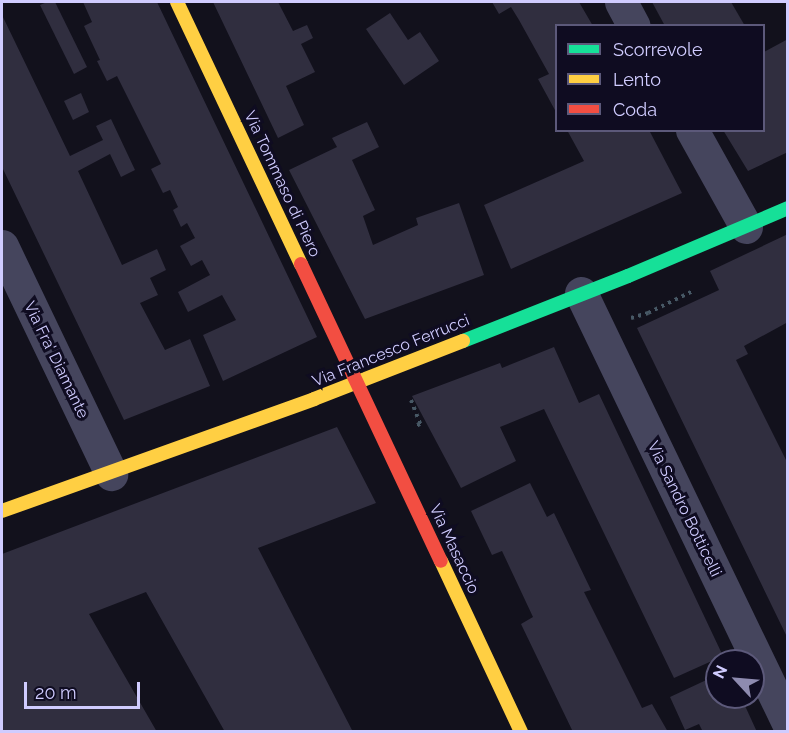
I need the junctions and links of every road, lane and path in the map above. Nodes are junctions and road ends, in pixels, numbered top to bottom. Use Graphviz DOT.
graph roads {
  1 [pos="177,2"];
  2 [pos="621,2"];
  3 [pos="633,24"];
  4 [pos="693,132"];
  5 [pos="788,208"];
  6 [pos="746,226"];
  7 [pos="2,246"];
  8 [pos="581,293"];
  9 [pos="357,381"];
  10 [pos="111,474"];
  11 [pos="2,511"];
  12 [pos="788,724"];
  13 [pos="522,732"];
  1 -- 9 [label="street, Via Tommaso di Piero"];
  2 -- 3 [label="street"];
  4 -- 6 [label="street"];
  5 -- 6 [label="street, Via Francesco Ferrucci"];
  6 -- 8 [label="street, Via Francesco Ferrucci"];
  7 -- 10 [label="street, Via Fra' Diamante"];
  8 -- 9 [label="street, Via Francesco Ferrucci"];
  8 -- 12 [label="street, Via Sandro Botticelli"];
  9 -- 10 [label="street, Via Francesco Ferrucci"];
  9 -- 13 [label="street, Via Masaccio"];
  10 -- 11 [label="street, Via Francesco Ferrucci"];
}
